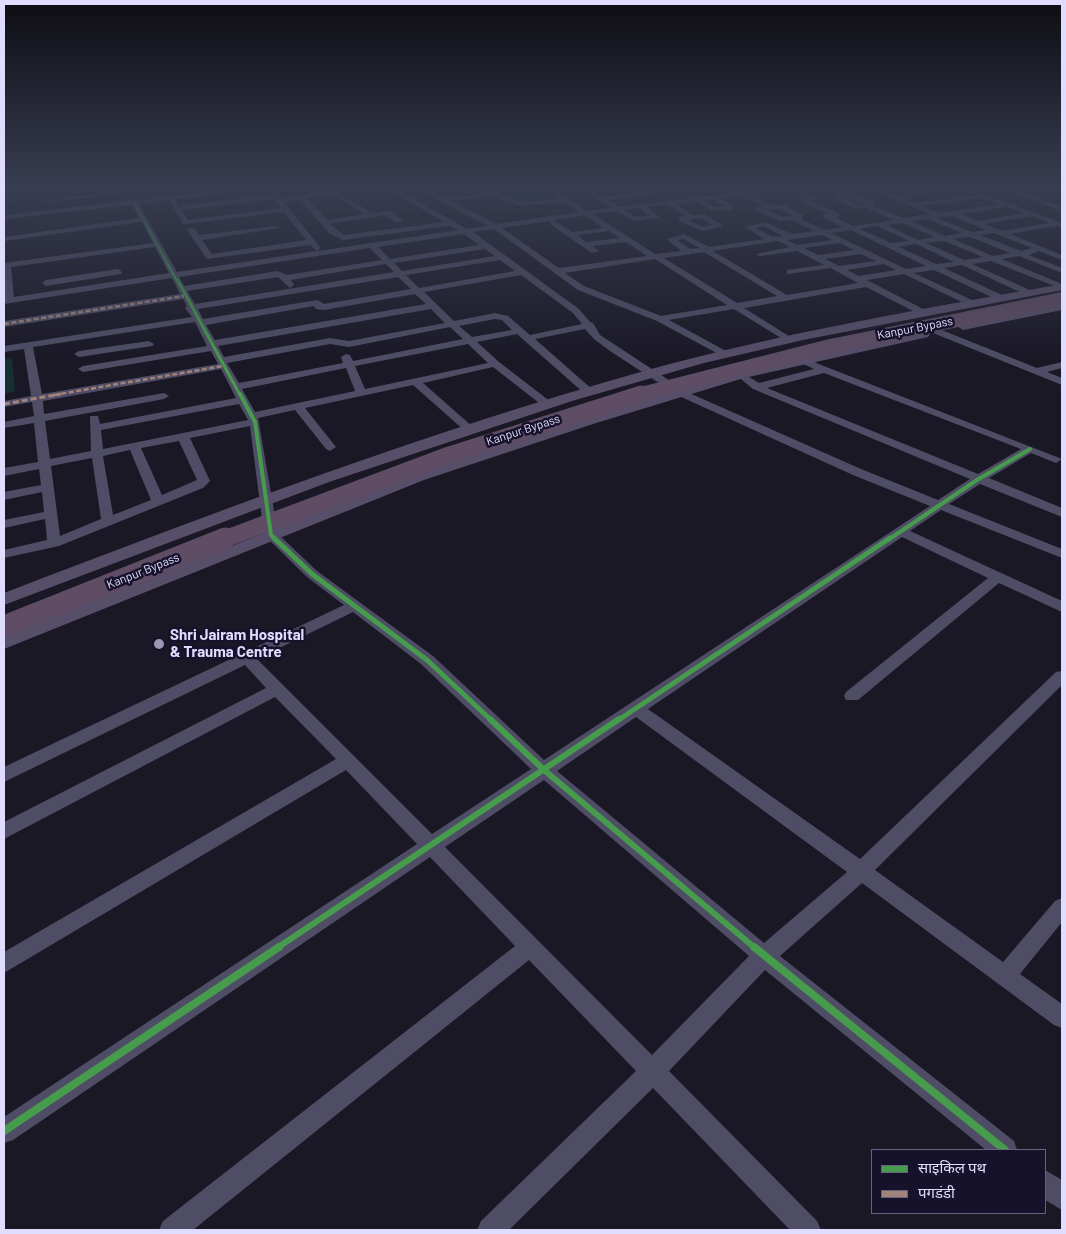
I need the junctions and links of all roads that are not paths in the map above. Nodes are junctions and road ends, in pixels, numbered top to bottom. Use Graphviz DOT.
graph roads {
  1 [pos="372,246"];
  2 [pos="98,247"];
  3 [pos="126,247"];
  4 [pos="157,247"];
  5 [pos="203,247"];
  6 [pos="235,247"];
  7 [pos="315,247"];
  8 [pos="368,247"];
  9 [pos="482,247"];
  10 [pos="487,247"];
  11 [pos="524,247"];
  12 [pos="588,247"];
  13 [pos="638,247"];
  14 [pos="680,247"];
  15 [pos="703,247"];
  16 [pos="724,247"];
  17 [pos="795,247"];
  18 [pos="807,247"];
  19 [pos="853,247"];
  20 [pos="888,247"];
  21 [pos="893,247"];
  22 [pos="928,247"];
  23 [pos="965,247"];
  24 [pos="1004,247"];
  25 [pos="1034,247"];
  26 [pos="798,248"];
  27 [pos="1038,248"];
  28 [pos="707,249"];
  29 [pos="595,251"];
  30 [pos="862,251"];
  31 [pos="688,252"];
  32 [pos="1018,252"];
  33 [pos="321,254"];
  34 [pos="760,254"];
  35 [pos="4,256"];
  36 [pos="210,257"];
  37 [pos="502,257"];
  38 [pos="655,257"];
  39 [pos="992,257"];
  40 [pos="817,258"];
  41 [pos="1062,258"];
  42 [pos="388,262"];
  43 [pos="884,262"];
  44 [pos="963,262"];
  45 [pos="5,266"];
  46 [pos="834,267"];
  47 [pos="936,267"];
  48 [pos="216,269"];
  49 [pos="1062,270"];
  50 [pos="559,271"];
  51 [pos="904,271"];
  52 [pos="523,272"];
  53 [pos="790,272"];
  54 [pos="400,274"];
  55 [pos="173,276"];
  56 [pos="285,278"];
  57 [pos="857,280"];
  58 [pos="122,283"];
  59 [pos="866,284"];
  60 [pos="6,288"];
  61 [pos="308,289"];
  62 [pos="293,291"];
  63 [pos="417,291"];
  64 [pos="1062,291"];
  65 [pos="182,292"];
  66 [pos="1029,293"];
  67 [pos="48,294"];
  68 [pos="784,297"];
  69 [pos="1001,298"];
  70 [pos="7,301"];
  71 [pos="317,303"];
  72 [pos="971,303"];
  73 [pos="433,306"];
  74 [pos="733,306"];
  75 [pos="1062,307"];
  76 [pos="190,308"];
  77 [pos="924,313"];
  78 [pos="660,319"];
  79 [pos="198,321"];
  80 [pos="336,322"];
  81 [pos="4,324"];
  82 [pos="453,324"];
  83 [pos="590,325"];
  84 [pos="142,327"];
  85 [pos="936,331"];
  86 [pos="523,335"];
  87 [pos="75,338"];
  88 [pos="789,340"];
  89 [pos="472,341"];
  90 [pos="353,343"];
  91 [pos="149,344"];
  92 [pos="341,344"];
  93 [pos="28,345"];
  94 [pos="212,346"];
  95 [pos="4,349"];
  96 [pos="79,354"];
  97 [pos="724,354"];
  98 [pos="154,358"];
  99 [pos="802,360"];
  100 [pos="222,363"];
  101 [pos="495,364"];
  102 [pos="349,365"];
  103 [pos="1062,365"];
  104 [pos="82,369"];
  105 [pos="823,370"];
  106 [pos="1035,372"];
  107 [pos="650,373"];
  108 [pos="741,375"];
  109 [pos="157,377"];
  110 [pos="416,382"];
  111 [pos="1062,382"];
  112 [pos="235,387"];
  113 [pos="757,387"];
  114 [pos="87,390"];
  115 [pos="589,392"];
  116 [pos="361,393"];
  117 [pos="683,394"];
  118 [pos="164,396"];
  119 [pos="37,398"];
  120 [pos="242,400"];
  121 [pos="4,404"];
  122 [pos="547,404"];
  123 [pos="298,407"];
  124 [pos="92,409"];
  125 [pos="170,414"];
  126 [pos="39,418"];
  127 [pos="253,419"];
  128 [pos="4,425"];
  129 [pos="96,428"];
  130 [pos="469,429"];
  131 [pos="183,436"];
  132 [pos="134,446"];
  133 [pos="330,447"];
  134 [pos="1030,449"];
  135 [pos="97,454"];
  136 [pos="1060,457"];
  137 [pos="44,464"];
  138 [pos="4,472"];
  139 [pos="977,480"];
  140 [pos="47,487"];
  141 [pos="4,496"];
  142 [pos="158,500"];
  143 [pos="265,500"];
  144 [pos="940,505"];
  145 [pos="1062,513"];
  146 [pos="51,514"];
  147 [pos="108,521"];
  148 [pos="4,524"];
  149 [pos="900,531"];
  150 [pos="271,535"];
  151 [pos="54,543"];
  152 [pos="4,554"];
  153 [pos="1062,554"];
  154 [pos="998,577"];
  155 [pos="4,598"];
  156 [pos="353,606"];
  157 [pos="1062,607"];
  158 [pos="4,614"];
  159 [pos="4,626"];
  160 [pos="4,643"];
  161 [pos="247,658"];
  162 [pos="1062,676"];
  163 [pos="277,689"];
  164 [pos="852,696"];
  165 [pos="636,708"];
  166 [pos="347,761"];
  167 [pos="544,770"];
  168 [pos="4,775"];
  169 [pos="4,831"];
  170 [pos="430,846"];
  171 [pos="860,872"];
  172 [pos="1062,906"];
  173 [pos="530,947"];
  174 [pos="764,956"];
  175 [pos="4,963"];
  176 [pos="1005,976"];
  177 [pos="1062,1017"];
  178 [pos="652,1072"];
  179 [pos="4,1131"];
  180 [pos="1004,1149"];
  181 [pos="1046,1183"];
  182 [pos="1062,1197"];
  183 [pos="172,1230"];
  184 [pos="490,1230"];
  185 [pos="808,1230"];
  1 -- 42 [label="street"];
  2 -- 35 [label="street"];
  3 -- 45 [label="street"];
  4 -- 55 [label="street"];
  5 -- 36 [label="street"];
  6 -- 36 [label="street"];
  7 -- 33 [label="street"];
  8 -- 33 [label="street"];
  9 -- 42 [label="street"];
  10 -- 37 [label="street"];
  11 -- 50 [label="street"];
  12 -- 29 [label="street"];
  13 -- 38 [label="street"];
  14 -- 31 [label="street"];
  15 -- 28 [label="street"];
  16 -- 28 [label="street"];
  17 -- 26 [label="street"];
  18 -- 26 [label="street"];
  19 -- 30 [label="street"];
  20 -- 30 [label="street"];
  21 -- 47 [label="street"];
  22 -- 44 [label="street"];
  23 -- 39 [label="street"];
  24 -- 32 [label="street"];
  25 -- 27 [label="street"];
  26 -- 34 [label="street"];
  26 -- 40 [label="street"];
  27 -- 32 [label="street"];
  27 -- 41 [label="street"];
  28 -- 31 [label="street"];
  28 -- 68 [label="street"];
  30 -- 40 [label="street"];
  30 -- 43 [label="street"];
  31 -- 38 [label="street"];
  32 -- 39 [label="street"];
  32 -- 49 [label="street"];
  33 -- 48 [label="street"];
  35 -- 45 [label="street"];
  36 -- 48 [label="street"];
  37 -- 52 [label="street"];
  37 -- 54 [label="street"];
  38 -- 50 [label="street"];
  38 -- 74 [label="street"];
  39 -- 44 [label="street"];
  39 -- 64 [label="street"];
  40 -- 46 [label="street"];
  42 -- 54 [label="street"];
  42 -- 56 [label="street"];
  43 -- 46 [label="street"];
  43 -- 51 [label="street"];
  44 -- 47 [label="street"];
  44 -- 66 [label="street"];
  45 -- 60 [label="street"];
  46 -- 53 [label="street"];
  46 -- 57 [label="street"];
  47 -- 51 [label="street"];
  47 -- 69 [label="street"];
  48 -- 55 [label="street"];
  50 -- 78 [label="street"];
  51 -- 57 [label="street"];
  51 -- 72 [label="street"];
  52 -- 63 [label="street"];
  52 -- 83 [label="street"];
  54 -- 61 [label="street"];
  54 -- 63 [label="street"];
  55 -- 58 [label="street"];
  55 -- 65 [label="street"];
  56 -- 62 [label="street"];
  56 -- 65 [label="street"];
  57 -- 59 [label="street"];
  58 -- 67 [label="street"];
  58 -- 67 [label="street"];
  59 -- 68 [label="street"];
  59 -- 77 [label="street"];
  60 -- 70 [label="street"];
  61 -- 62 [label="street"];
  61 -- 71 [label="street"];
  62 -- 76 [label="street"];
  63 -- 71 [label="street"];
  63 -- 73 [label="street"];
  64 -- 66 [label="main road"];
  64 -- 158 [label="highway, Kanpur Bypass"];
  64 -- 159 [label="highway, Kanpur Bypass, bridge"];
  65 -- 76 [label="street"];
  65 -- 81 [label="street"];
  66 -- 69 [label="main road"];
  67 -- 70 [label="street"];
  68 -- 74 [label="street"];
  69 -- 72 [label="main road"];
  71 -- 79 [label="street"];
  72 -- 77 [label="main road"];
  73 -- 80 [label="street"];
  73 -- 82 [label="street"];
  74 -- 78 [label="street"];
  74 -- 88 [label="street"];
  75 -- 85 [label="main road"];
  76 -- 79 [label="street"];
  77 -- 88 [label="main road"];
  78 -- 97 [label="street"];
  79 -- 84 [label="street"];
  79 -- 94 [label="street"];
  80 -- 90 [label="street"];
  80 -- 94 [label="street"];
  82 -- 86 [label="street"];
  82 -- 89 [label="street"];
  82 -- 90 [label="street"];
  83 -- 86 [label="street"];
  83 -- 107 [label="street"];
  84 -- 87 [label="street"];
  84 -- 91 [label="street"];
  85 -- 99 [label="main road"];
  85 -- 106 [label="street"];
  86 -- 89 [label="street"];
  86 -- 115 [label="street"];
  87 -- 93 [label="street"];
  87 -- 96 [label="street"];
  88 -- 97 [label="main road"];
  89 -- 101 [label="street"];
  89 -- 102 [label="street"];
  90 -- 92 [label="street"];
  91 -- 96 [label="street"];
  91 -- 98 [label="street"];
  92 -- 100 [label="street"];
  92 -- 102 [label="street"];
  93 -- 95 [label="street"];
  93 -- 119 [label="street"];
  94 -- 98 [label="street"];
  94 -- 100 [label="street"];
  96 -- 104 [label="street"];
  97 -- 107 [label="main road"];
  98 -- 104 [label="street"];
  99 -- 105 [label="street"];
  99 -- 108 [label="main road"];
  100 -- 109 [label="street"];
  100 -- 112 [label="street"];
  101 -- 110 [label="street"];
  101 -- 122 [label="street"];
  102 -- 112 [label="street"];
  102 -- 116 [label="street"];
  103 -- 106 [label="street"];
  104 -- 114 [label="street"];
  105 -- 113 [label="street"];
  105 -- 134 [label="street"];
  106 -- 111 [label="street"];
  107 -- 115 [label="main road"];
  107 -- 117 [label="street"];
  108 -- 113 [label="street"];
  108 -- 117 [label="main road"];
  109 -- 114 [label="street"];
  109 -- 118 [label="street"];
  110 -- 116 [label="street"];
  110 -- 130 [label="street"];
  112 -- 120 [label="street"];
  113 -- 139 [label="street"];
  114 -- 119 [label="street"];
  115 -- 122 [label="main road"];
  116 -- 123 [label="street"];
  117 -- 144 [label="street"];
  117 -- 150 [label="main road"];
  118 -- 124 [label="street"];
  118 -- 125 [label="street"];
  119 -- 121 [label="street"];
  119 -- 126 [label="street"];
  120 -- 125 [label="street"];
  120 -- 127 [label="street"];
  122 -- 130 [label="main road"];
  123 -- 127 [label="street"];
  123 -- 133 [label="street"];
  124 -- 126 [label="street"];
  124 -- 129 [label="street"];
  125 -- 129 [label="street"];
  126 -- 128 [label="street"];
  126 -- 137 [label="street"];
  127 -- 131 [label="street"];
  127 -- 143 [label="street"];
  129 -- 135 [label="street"];
  130 -- 143 [label="main road"];
  131 -- 132 [label="street"];
  131 -- 142 [label="street"];
  132 -- 135 [label="street"];
  132 -- 142 [label="street"];
  134 -- 136 [label="street"];
  134 -- 139 [label="street"];
  135 -- 137 [label="street"];
  135 -- 147 [label="street"];
  137 -- 138 [label="street"];
  137 -- 140 [label="street"];
  139 -- 144 [label="street"];
  139 -- 145 [label="street"];
  140 -- 141 [label="street"];
  140 -- 146 [label="street"];
  142 -- 147 [label="street"];
  143 -- 150 [label="street"];
  143 -- 155 [label="main road"];
  144 -- 149 [label="street"];
  144 -- 153 [label="street"];
  146 -- 148 [label="street"];
  146 -- 151 [label="street"];
  147 -- 151 [label="street"];
  149 -- 154 [label="street"];
  149 -- 165 [label="street"];
  150 -- 156 [label="street"];
  150 -- 160 [label="main road"];
  151 -- 152 [label="street"];
  154 -- 157 [label="street"];
  154 -- 164 [label="street"];
  156 -- 161 [label="street"];
  156 -- 167 [label="street"];
  161 -- 163 [label="street"];
  161 -- 168 [label="street"];
  162 -- 171 [label="street"];
  163 -- 166 [label="street"];
  163 -- 169 [label="street"];
  165 -- 167 [label="street"];
  165 -- 171 [label="street"];
  166 -- 170 [label="street"];
  166 -- 175 [label="street"];
  167 -- 170 [label="street"];
  167 -- 174 [label="street"];
  170 -- 173 [label="street"];
  170 -- 179 [label="street"];
  171 -- 174 [label="street"];
  171 -- 176 [label="street"];
  172 -- 176 [label="street"];
  173 -- 178 [label="street"];
  173 -- 183 [label="street"];
  174 -- 178 [label="street"];
  174 -- 180 [label="street"];
  176 -- 177 [label="street"];
  178 -- 184 [label="street"];
  178 -- 185 [label="street"];
  181 -- 182 [label="street"];
}
